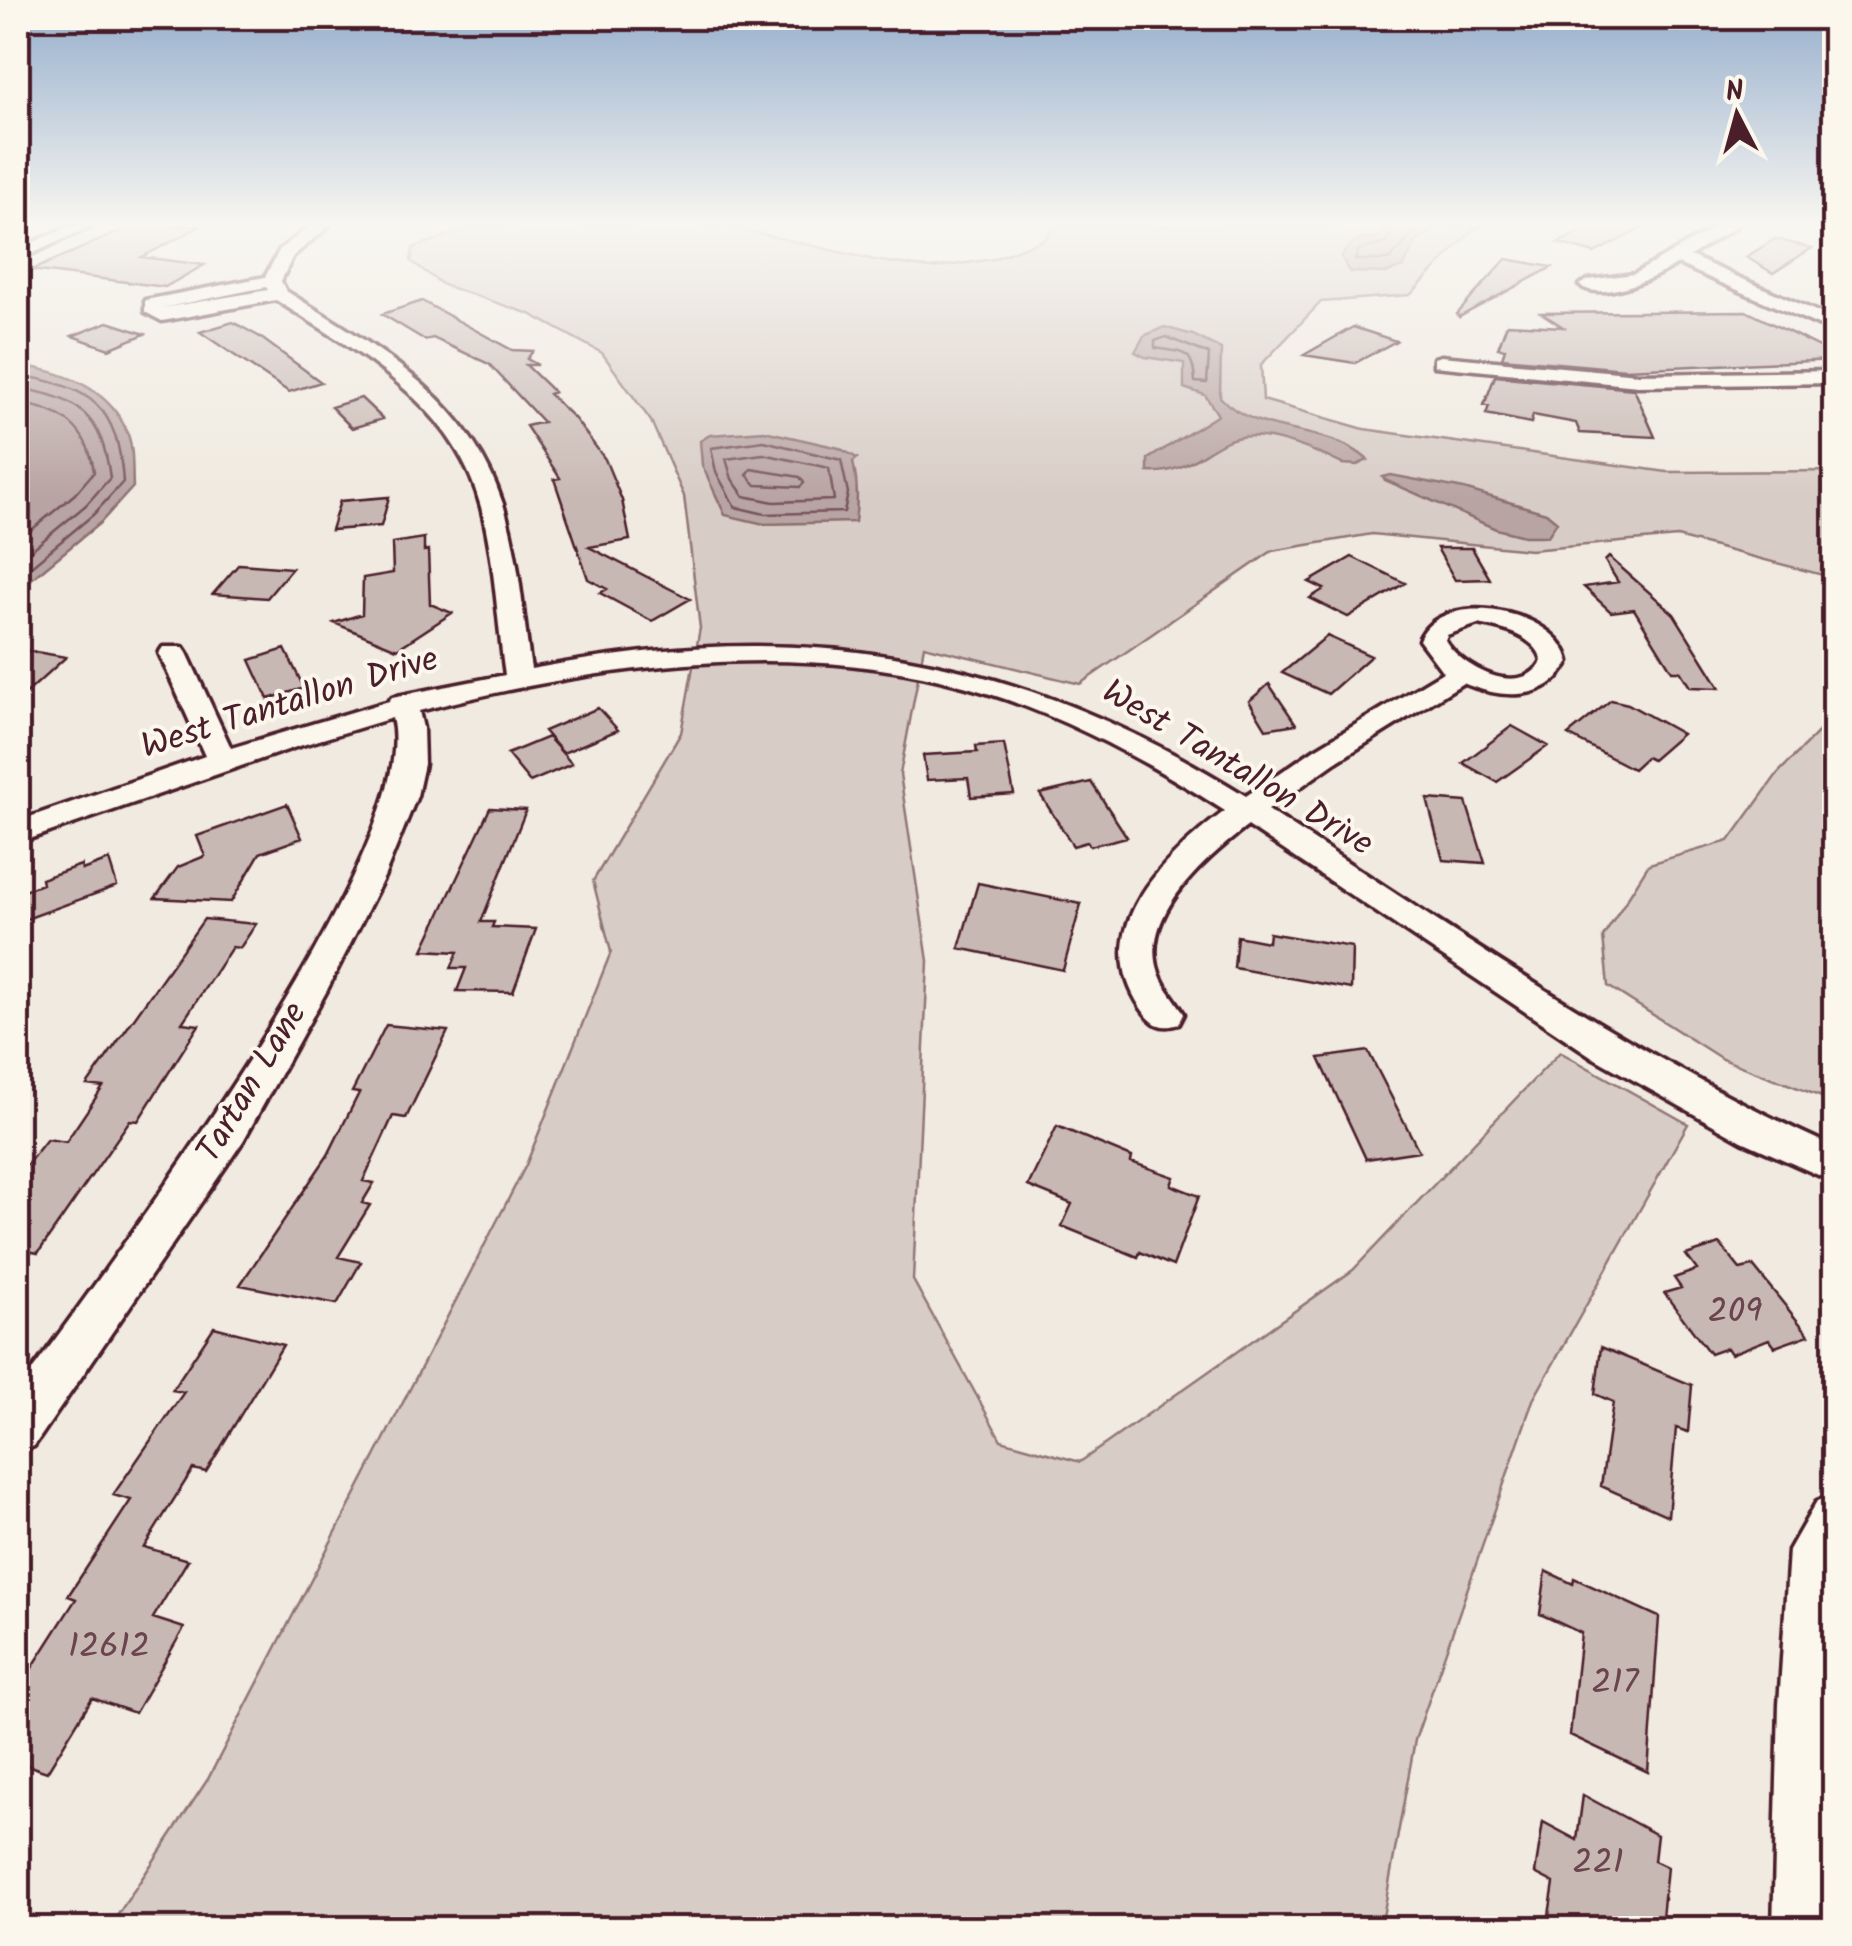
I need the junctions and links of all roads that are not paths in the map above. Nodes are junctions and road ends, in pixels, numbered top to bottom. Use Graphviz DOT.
graph roads {
  1 [pos="318,317"];
  2 [pos="1441,362"];
  3 [pos="1834,377"];
  4 [pos="173,653"];
  5 [pos="1460,673"];
  6 [pos="520,679"];
  7 [pos="402,703"];
  8 [pos="222,760"];
  9 [pos="1246,810"];
  10 [pos="18,832"];
  11 [pos="1166,1014"];
  12 [pos="1834,1165"];
  13 [pos="18,1430"];
  14 [pos="1834,1518"];
  15 [pos="1802,1928"];
  1 -- 6 [label="street"];
  2 -- 3 [label="street"];
  4 -- 8 [label="street"];
  5 -- 9 [label="street"];
  6 -- 7 [label="street, West Tantallon Drive"];
  6 -- 9 [label="street, West Tantallon Drive"];
  7 -- 8 [label="street, West Tantallon Drive"];
  7 -- 13 [label="street, Tartan Lane"];
  8 -- 10 [label="street, West Tantallon Drive"];
  9 -- 11 [label="street"];
  9 -- 12 [label="street, West Tantallon Drive"];
  14 -- 15 [label="street"];
}
